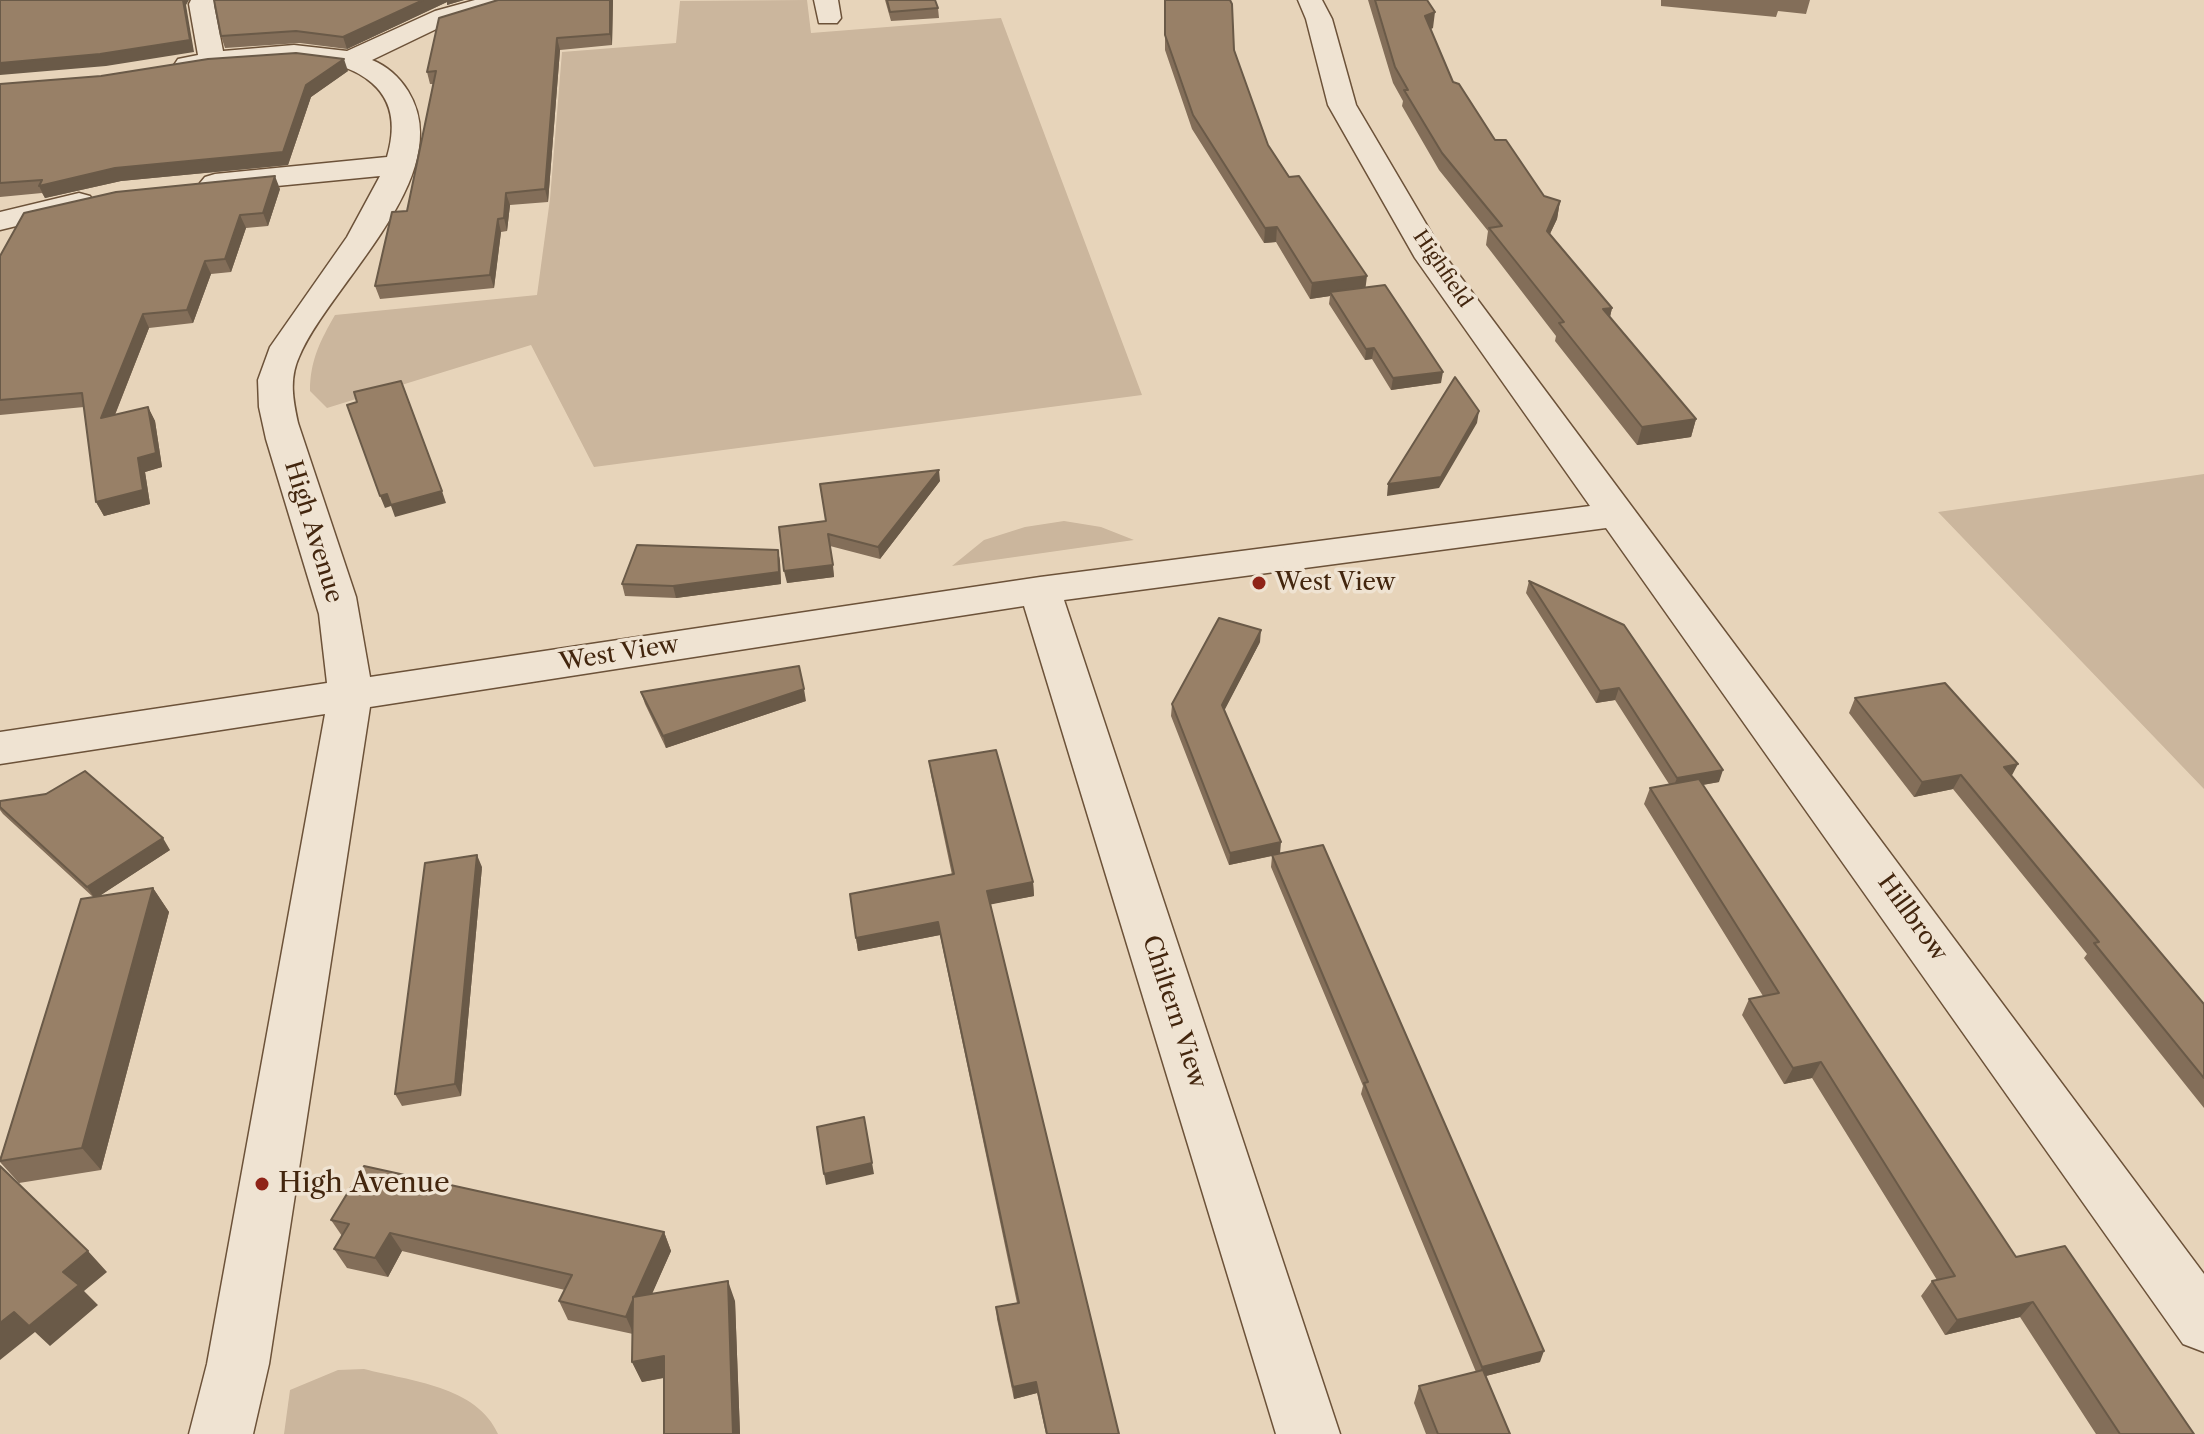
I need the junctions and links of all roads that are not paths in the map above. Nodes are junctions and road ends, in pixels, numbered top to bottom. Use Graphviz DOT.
graph roads {
  1 [pos="205,0"];
  2 [pos="503,0"];
  3 [pos="1310,0"];
  4 [pos="212,60"];
  5 [pos="350,60"];
  6 [pos="157,70"];
  7 [pos="399,165"];
  8 [pos="183,187"];
  9 [pos="107,196"];
  10 [pos="0,221"];
  11 [pos="1620,514"];
  12 [pos="1040,590"];
  13 [pos="350,697"];
  14 [pos="0,748"];
  15 [pos="2204,1323"];
  16 [pos="221,1434"];
  17 [pos="1308,1434"];
  1 -- 4 [label="street"];
  2 -- 5 [label="street"];
  3 -- 11 [label="street, Highfield"];
  4 -- 5 [label="street, High Avenue"];
  4 -- 6 [label="street, High Avenue"];
  5 -- 7 [label="street, High Avenue"];
  7 -- 8 [label="street"];
  7 -- 13 [label="street, High Avenue"];
  9 -- 10 [label="street"];
  11 -- 12 [label="street, West View"];
  11 -- 15 [label="street, Hillbrow"];
  12 -- 13 [label="street, West View"];
  12 -- 17 [label="street, Chiltern View"];
  13 -- 14 [label="street, West View"];
  13 -- 16 [label="street, High Avenue"];
}
